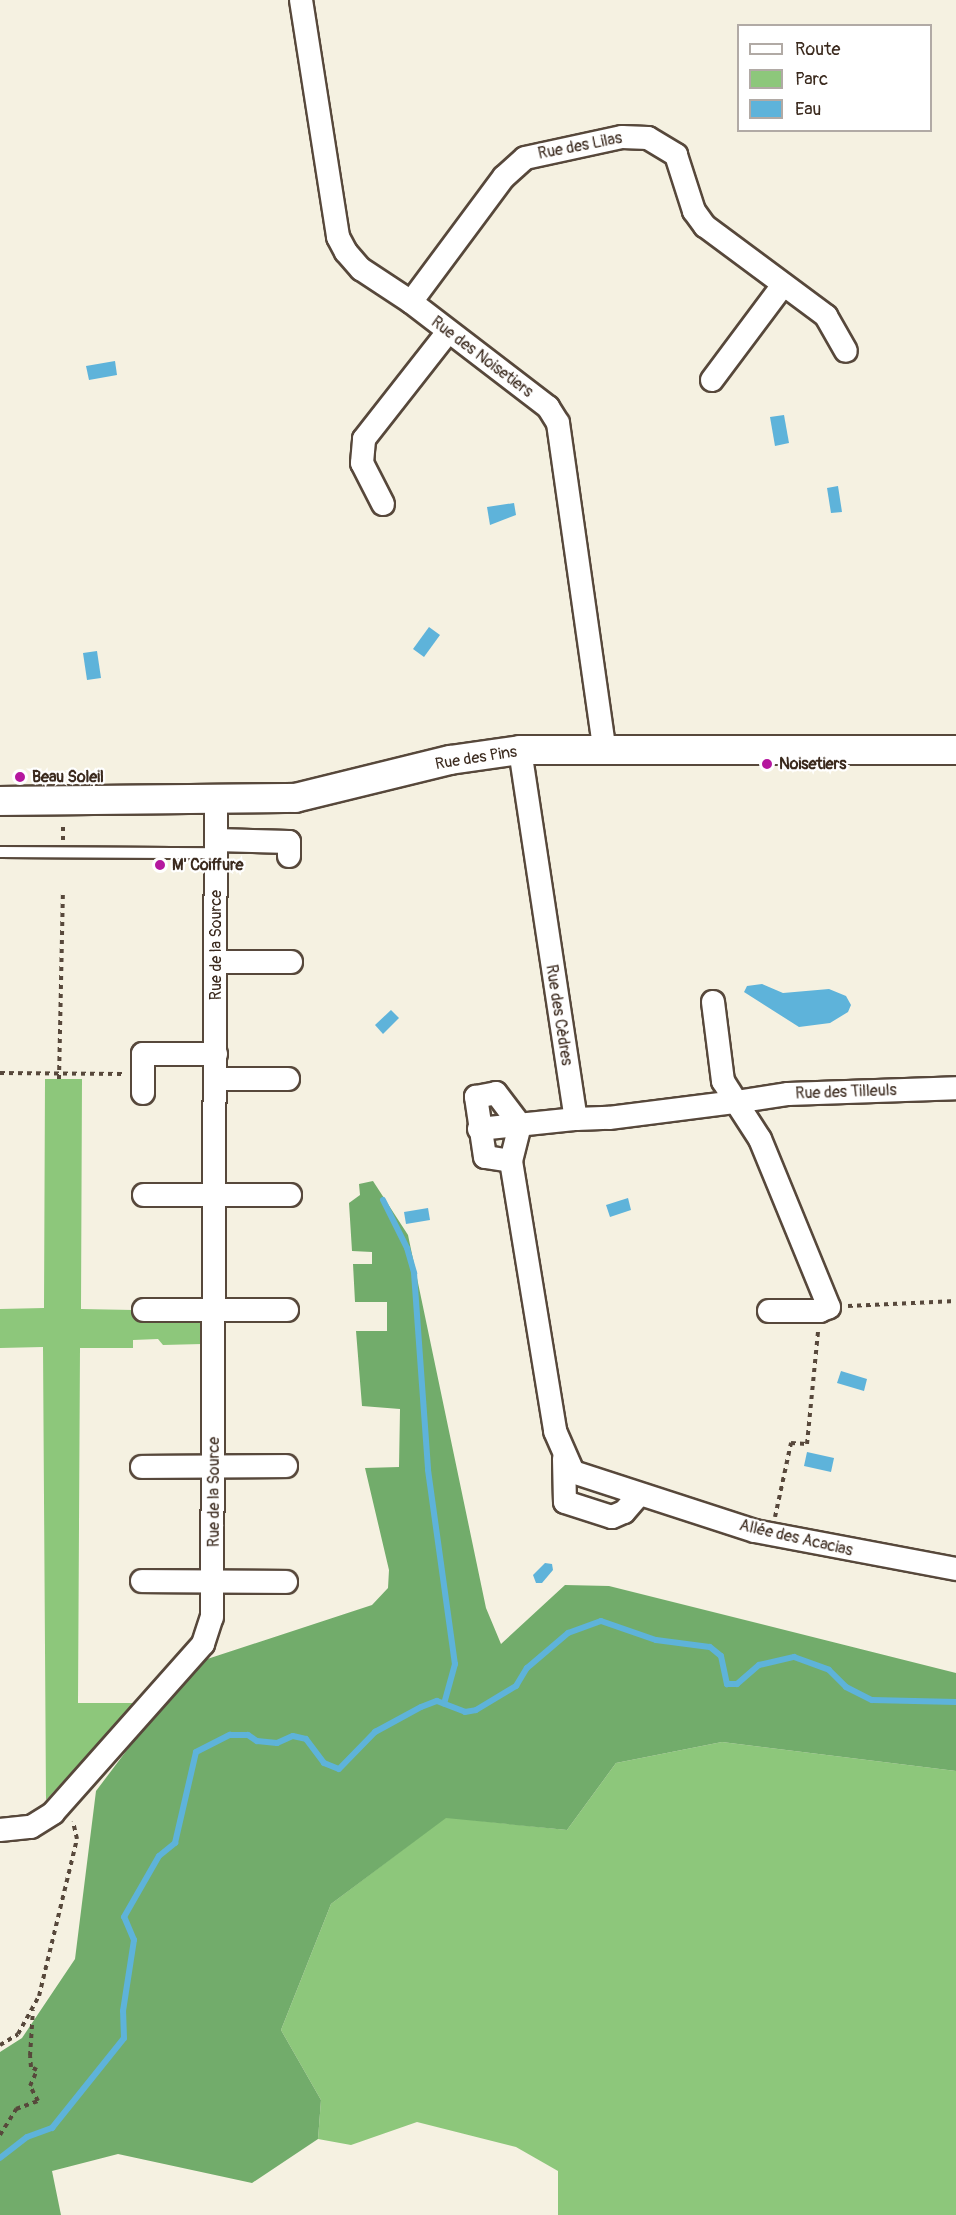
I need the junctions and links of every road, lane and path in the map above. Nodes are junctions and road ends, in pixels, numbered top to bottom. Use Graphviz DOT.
graph roads {
  1 [pos="301,0"];
  2 [pos="783,285"];
  3 [pos="411,302"];
  4 [pos="447,333"];
  5 [pos="846,351"];
  6 [pos="712,380"];
  7 [pos="383,504"];
  8 [pos="604,748"];
  9 [pos="520,750"];
  10 [pos="956,750"];
  11 [pos="216,800"];
  12 [pos="0,801"];
  13 [pos="64,802"];
  14 [pos="216,847"];
  15 [pos="0,852"];
  16 [pos="62,853"];
  17 [pos="289,856"];
  18 [pos="63,891"];
  19 [pos="215,963"];
  20 [pos="291,963"];
  21 [pos="713,1002"];
  22 [pos="216,1054"];
  23 [pos="128,1064"];
  24 [pos="59,1072"];
  25 [pos="0,1073"];
  26 [pos="59,1079"];
  27 [pos="216,1079"];
  28 [pos="288,1079"];
  29 [pos="956,1088"];
  30 [pos="143,1093"];
  31 [pos="736,1102"];
  32 [pos="576,1119"];
  33 [pos="520,1125"];
  34 [pos="479,1129"];
  35 [pos="512,1161"];
  36 [pos="144,1195"];
  37 [pos="215,1195"];
  38 [pos="290,1195"];
  39 [pos="956,1301"];
  40 [pos="824,1309"];
  41 [pos="144,1310"];
  42 [pos="287,1310"];
  43 [pos="214,1311"];
  44 [pos="769,1311"];
  45 [pos="564,1459"];
  46 [pos="214,1466"];
  47 [pos="286,1466"];
  48 [pos="142,1467"];
  49 [pos="639,1495"];
  50 [pos="771,1535"];
  51 [pos="956,1569"];
  52 [pos="142,1581"];
  53 [pos="214,1582"];
  54 [pos="286,1582"];
  55 [pos="64,1802"];
  56 [pos="0,1830"];
  57 [pos="33,2006"];
  58 [pos="0,2045"];
  59 [pos="0,2135"];
  1 -- 3 [label="street, Rue des Noisetiers"];
  2 -- 3 [label="street, Rue des Lilas"];
  2 -- 5 [label="street, Rue des Lilas"];
  2 -- 6 [label="street"];
  3 -- 4 [label="street, Rue des Noisetiers"];
  4 -- 7 [label="street"];
  4 -- 8 [label="street, Rue des Noisetiers"];
  8 -- 9 [label="street, Rue des Pins"];
  8 -- 10 [label="street, Rue des Pins"];
  9 -- 11 [label="street, Rue des Pins"];
  9 -- 32 [label="street, Rue des Cèdres"];
  11 -- 13 [label="street, Rue des Pins"];
  11 -- 14 [label="street, Rue de la Source"];
  12 -- 13 [label="street, Rue des Pins"];
  13 -- 16 [label="path"];
  14 -- 16 [label="lane"];
  14 -- 17 [label="street"];
  14 -- 19 [label="street, Rue de la Source"];
  15 -- 16 [label="lane"];
  18 -- 24 [label="path"];
  19 -- 20 [label="street"];
  19 -- 22 [label="street, Rue de la Source"];
  21 -- 31 [label="street"];
  22 -- 27 [label="street, Rue de la Source"];
  22 -- 30 [label="street"];
  23 -- 24 [label="path"];
  24 -- 25 [label="path"];
  24 -- 26 [label="path"];
  27 -- 28 [label="street"];
  27 -- 37 [label="street, Rue de la Source"];
  29 -- 31 [label="street, Rue des Tilleuls"];
  31 -- 32 [label="street"];
  31 -- 40 [label="street"];
  32 -- 33 [label="street"];
  33 -- 34 [label="street"];
  33 -- 34 [label="street"];
  33 -- 35 [label="street, Allée des Acacias"];
  34 -- 35 [label="street"];
  35 -- 45 [label="street, Allée des Acacias"];
  36 -- 37 [label="street"];
  37 -- 38 [label="street"];
  37 -- 43 [label="street, Rue de la Source"];
  39 -- 40 [label="path"];
  40 -- 44 [label="street"];
  40 -- 50 [label="path"];
  41 -- 43 [label="street"];
  42 -- 43 [label="street"];
  43 -- 46 [label="street, Rue de la Source"];
  45 -- 49 [label="street, Allée des Acacias"];
  45 -- 49 [label="street, Allée des Acacias"];
  46 -- 47 [label="street"];
  46 -- 48 [label="street"];
  46 -- 53 [label="street, Rue de la Source"];
  49 -- 50 [label="street, Allée des Acacias"];
  50 -- 51 [label="street, Allée des Acacias"];
  52 -- 53 [label="street"];
  53 -- 54 [label="street"];
  53 -- 55 [label="street, Rue de la Source"];
  55 -- 56 [label="street, Rue de la Source"];
  55 -- 57 [label="path"];
  57 -- 58 [label="path"];
  57 -- 59 [label="path"];
}
